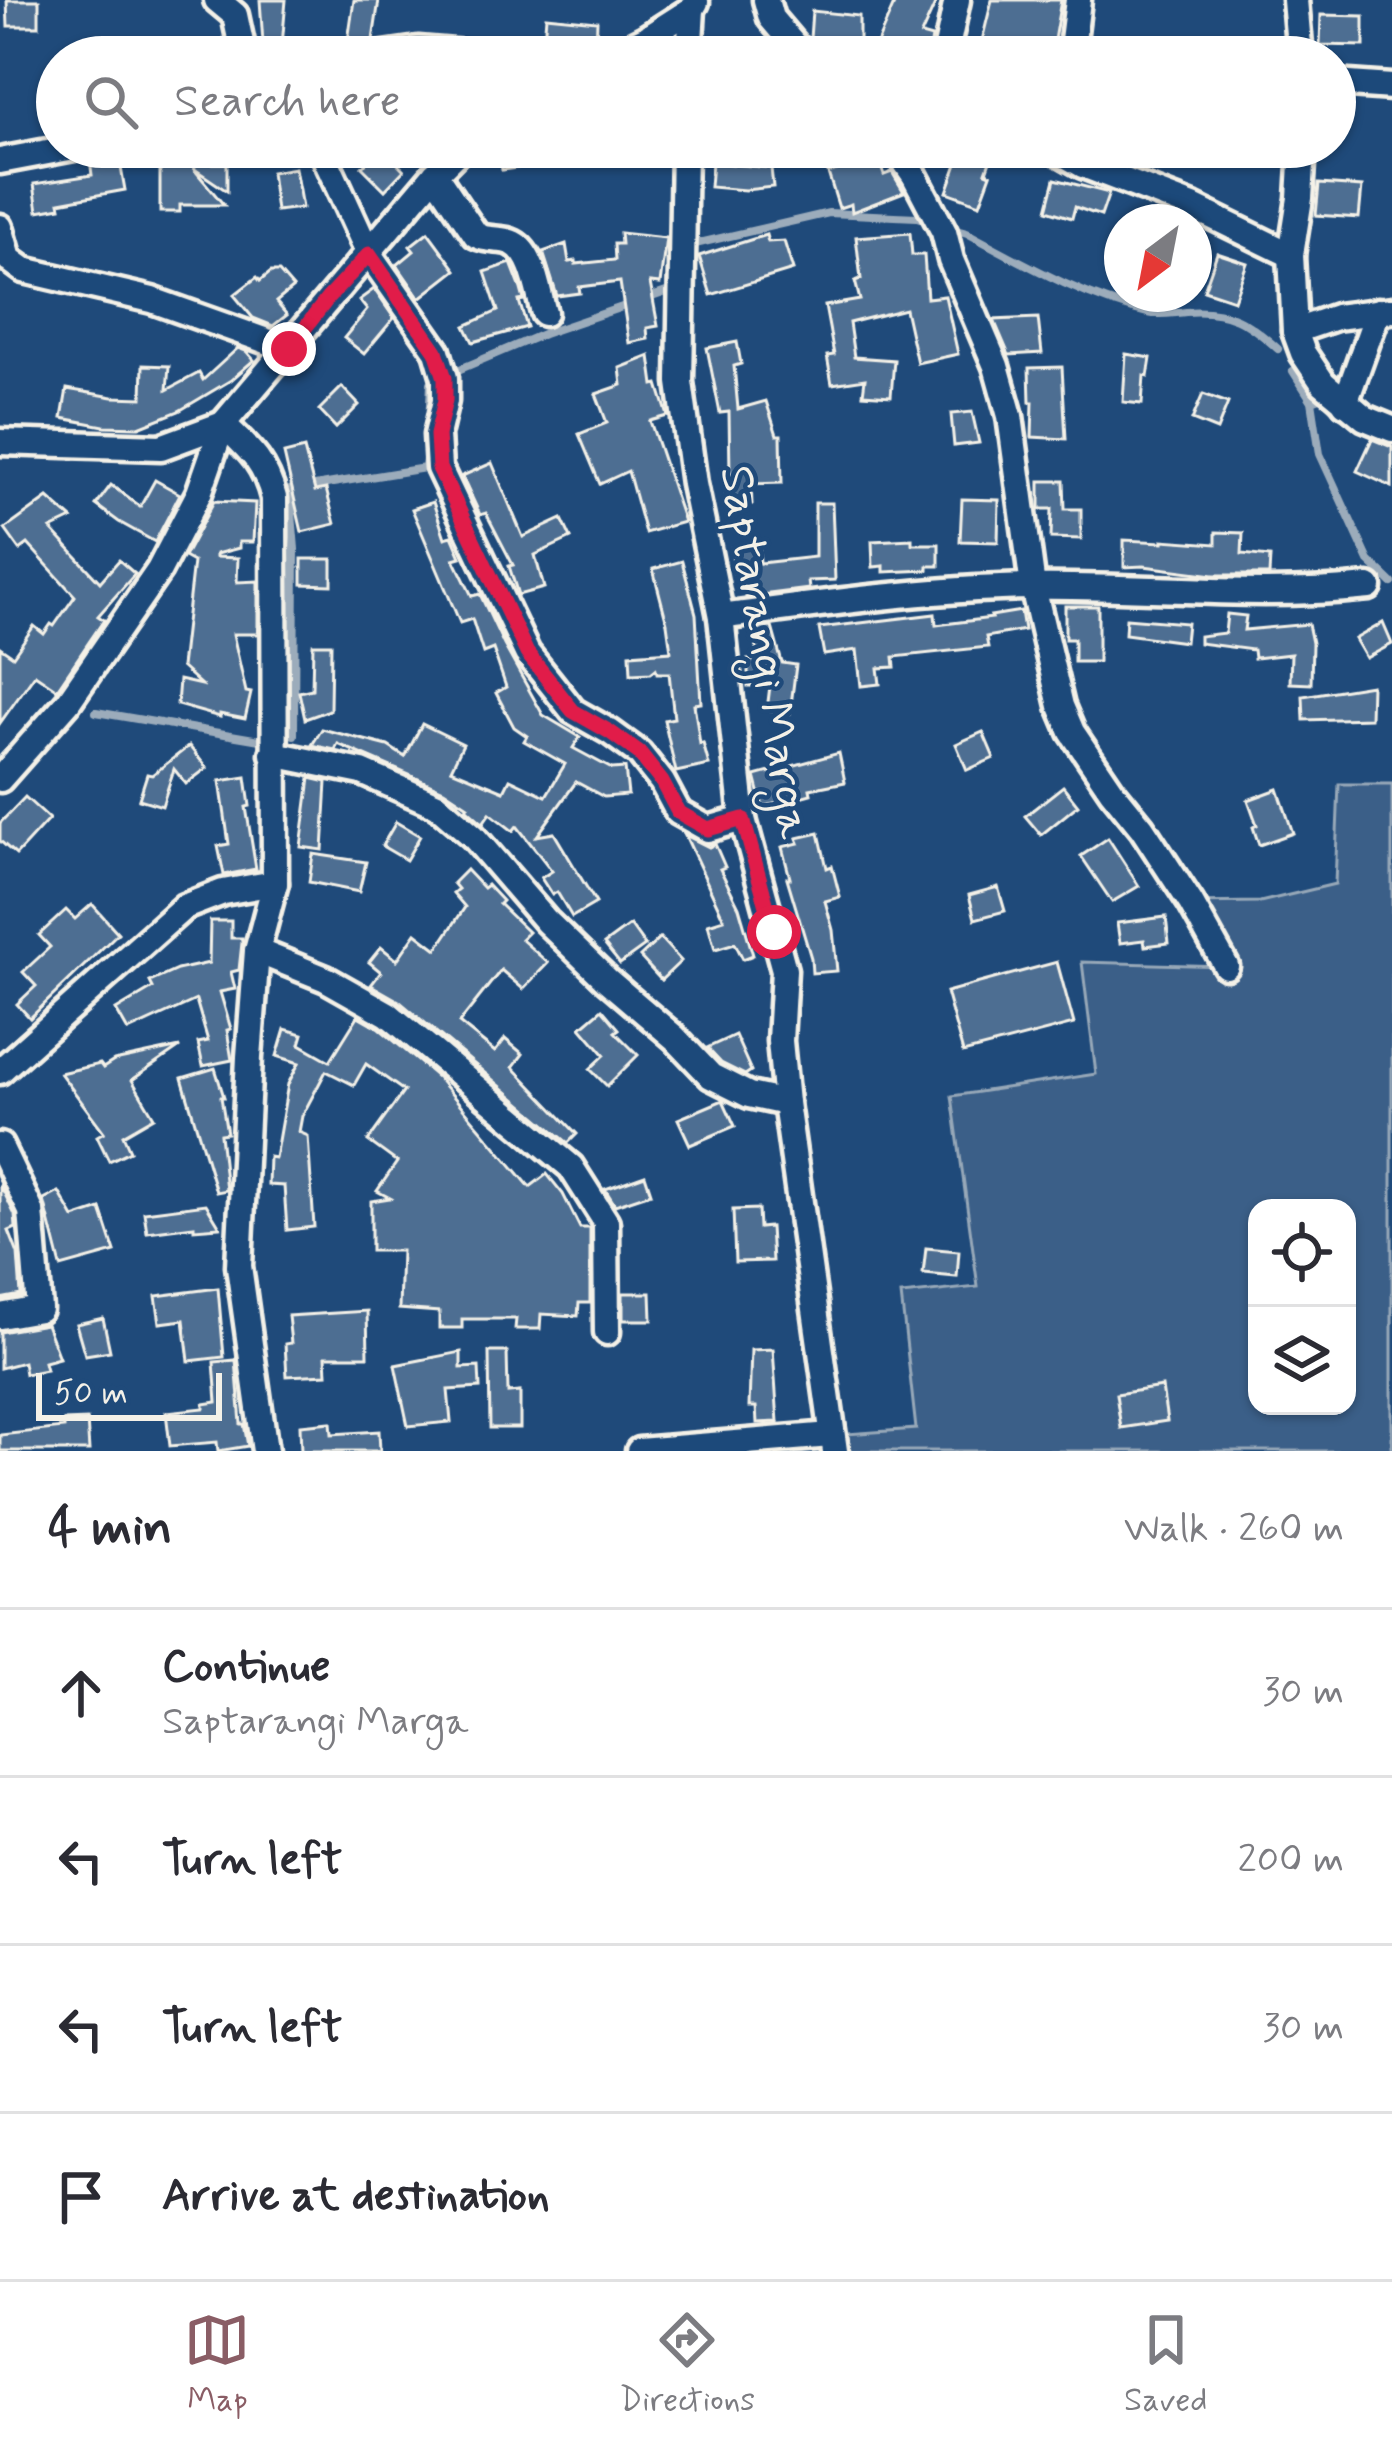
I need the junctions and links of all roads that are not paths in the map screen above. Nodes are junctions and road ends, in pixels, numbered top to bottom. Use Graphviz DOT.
graph roads {
  1 [pos="217,0"];
  2 [pos="766,0"];
  3 [pos="956,0"];
  4 [pos="1078,0"];
  5 [pos="1294,0"];
  6 [pos="695,4"];
  7 [pos="240,36"];
  8 [pos="649,36"];
  9 [pos="691,36"];
  10 [pos="786,36"];
  11 [pos="948,36"];
  12 [pos="1074,36"];
  13 [pos="1298,36"];
  14 [pos="1356,84"];
  15 [pos="1392,87"];
  16 [pos="36,154"];
  17 [pos="0,161"];
  18 [pos="330,168"];
  19 [pos="441,168"];
  20 [pos="684,168"];
  21 [pos="907,168"];
  22 [pos="1109,168"];
  23 [pos="1302,168"];
  24 [pos="435,174"];
  25 [pos="0,226"];
  26 [pos="369,254"];
  27 [pos="1291,255"];
  28 [pos="1385,311"];
  29 [pos="544,313"];
  30 [pos="1295,331"];
  31 [pos="289,349"];
  32 [pos="1346,404"];
  33 [pos="223,424"];
  34 [pos="1392,429"];
  35 [pos="0,442"];
  36 [pos="1033,587"];
  37 [pos="1369,587"];
  38 [pos="722,617"];
  39 [pos="274,754"];
  40 [pos="0,779"];
  41 [pos="743,819"];
  42 [pos="275,883"];
  43 [pos="257,950"];
  44 [pos="1226,966"];
  45 [pos="0,1071"];
  46 [pos="786,1103"];
  47 [pos="0,1146"];
  48 [pos="0,1316"];
  49 [pos="607,1332"];
  50 [pos="833,1443"];
  51 [pos="265,1451"];
  52 [pos="639,1451"];
  1 -- 7 [label="street"];
  2 -- 10 [label="street"];
  3 -- 11 [label="street"];
  4 -- 12 [label="street"];
  5 -- 13 [label="street"];
  6 -- 8 [label="street"];
  6 -- 9 [label="street"];
  14 -- 15 [label="street"];
  16 -- 17 [label="street"];
  18 -- 26 [label="street"];
  19 -- 24 [label="street"];
  20 -- 38 [label="street, Saptarangi Marga"];
  21 -- 36 [label="street"];
  22 -- 27 [label="street"];
  23 -- 27 [label="street"];
  24 -- 26 [label="street"];
  24 -- 29 [label="street"];
  25 -- 31 [label="street"];
  26 -- 31 [label="street"];
  26 -- 41 [label="street"];
  27 -- 30 [label="street"];
  28 -- 30 [label="street"];
  28 -- 32 [label="street"];
  30 -- 32 [label="street"];
  31 -- 33 [label="street"];
  32 -- 34 [label="street"];
  33 -- 35 [label="street"];
  33 -- 39 [label="street"];
  33 -- 40 [label="street"];
  36 -- 37 [label="street"];
  36 -- 38 [label="street"];
  36 -- 44 [label="street"];
  38 -- 41 [label="street, Saptarangi Marga"];
  39 -- 42 [label="street"];
  39 -- 46 [label="street"];
  41 -- 46 [label="street, Saptarangi Marga"];
  42 -- 43 [label="street"];
  42 -- 45 [label="street"];
  43 -- 49 [label="street"];
  43 -- 51 [label="street"];
  46 -- 50 [label="street, Saptarangi Marga"];
  47 -- 48 [label="street"];
  50 -- 52 [label="street"];
}
